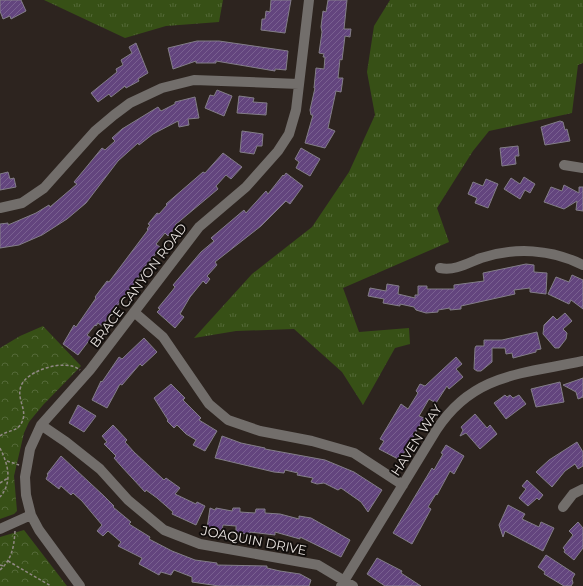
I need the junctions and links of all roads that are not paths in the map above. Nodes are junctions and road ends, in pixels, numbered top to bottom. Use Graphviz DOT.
graph roads {
  1 [pos="309,0"];
  2 [pos="299,84"];
  3 [pos="564,165"];
  4 [pos="583,168"];
  5 [pos="0,208"];
  6 [pos="583,265"];
  7 [pos="440,268"];
  8 [pos="134,312"];
  9 [pos="583,361"];
  10 [pos="41,425"];
  11 [pos="403,485"];
  12 [pos="583,489"];
  13 [pos="563,507"];
  14 [pos="31,515"];
  15 [pos="0,529"];
  16 [pos="342,583"];
  17 [pos="80,586"];
  18 [pos="353,586"];
  1 -- 2 [label="street, BRACE CANYON ROAD"];
  2 -- 5 [label="street"];
  2 -- 8 [label="street, BRACE CANYON ROAD"];
  3 -- 4 [label="street"];
  6 -- 7 [label="street"];
  8 -- 10 [label="street, BRACE CANYON ROAD"];
  8 -- 11 [label="street"];
  9 -- 11 [label="street, HAVEN WAY"];
  10 -- 14 [label="street, BRACE CANYON ROAD"];
  10 -- 16 [label="street, JOAQUIN DRIVE"];
  11 -- 16 [label="street, HAVEN WAY"];
  12 -- 13 [label="street"];
  14 -- 15 [label="street"];
  14 -- 17 [label="street, BRACE CANYON ROAD"];
  16 -- 18 [label="street, JOAQUIN DRIVE"];
}
